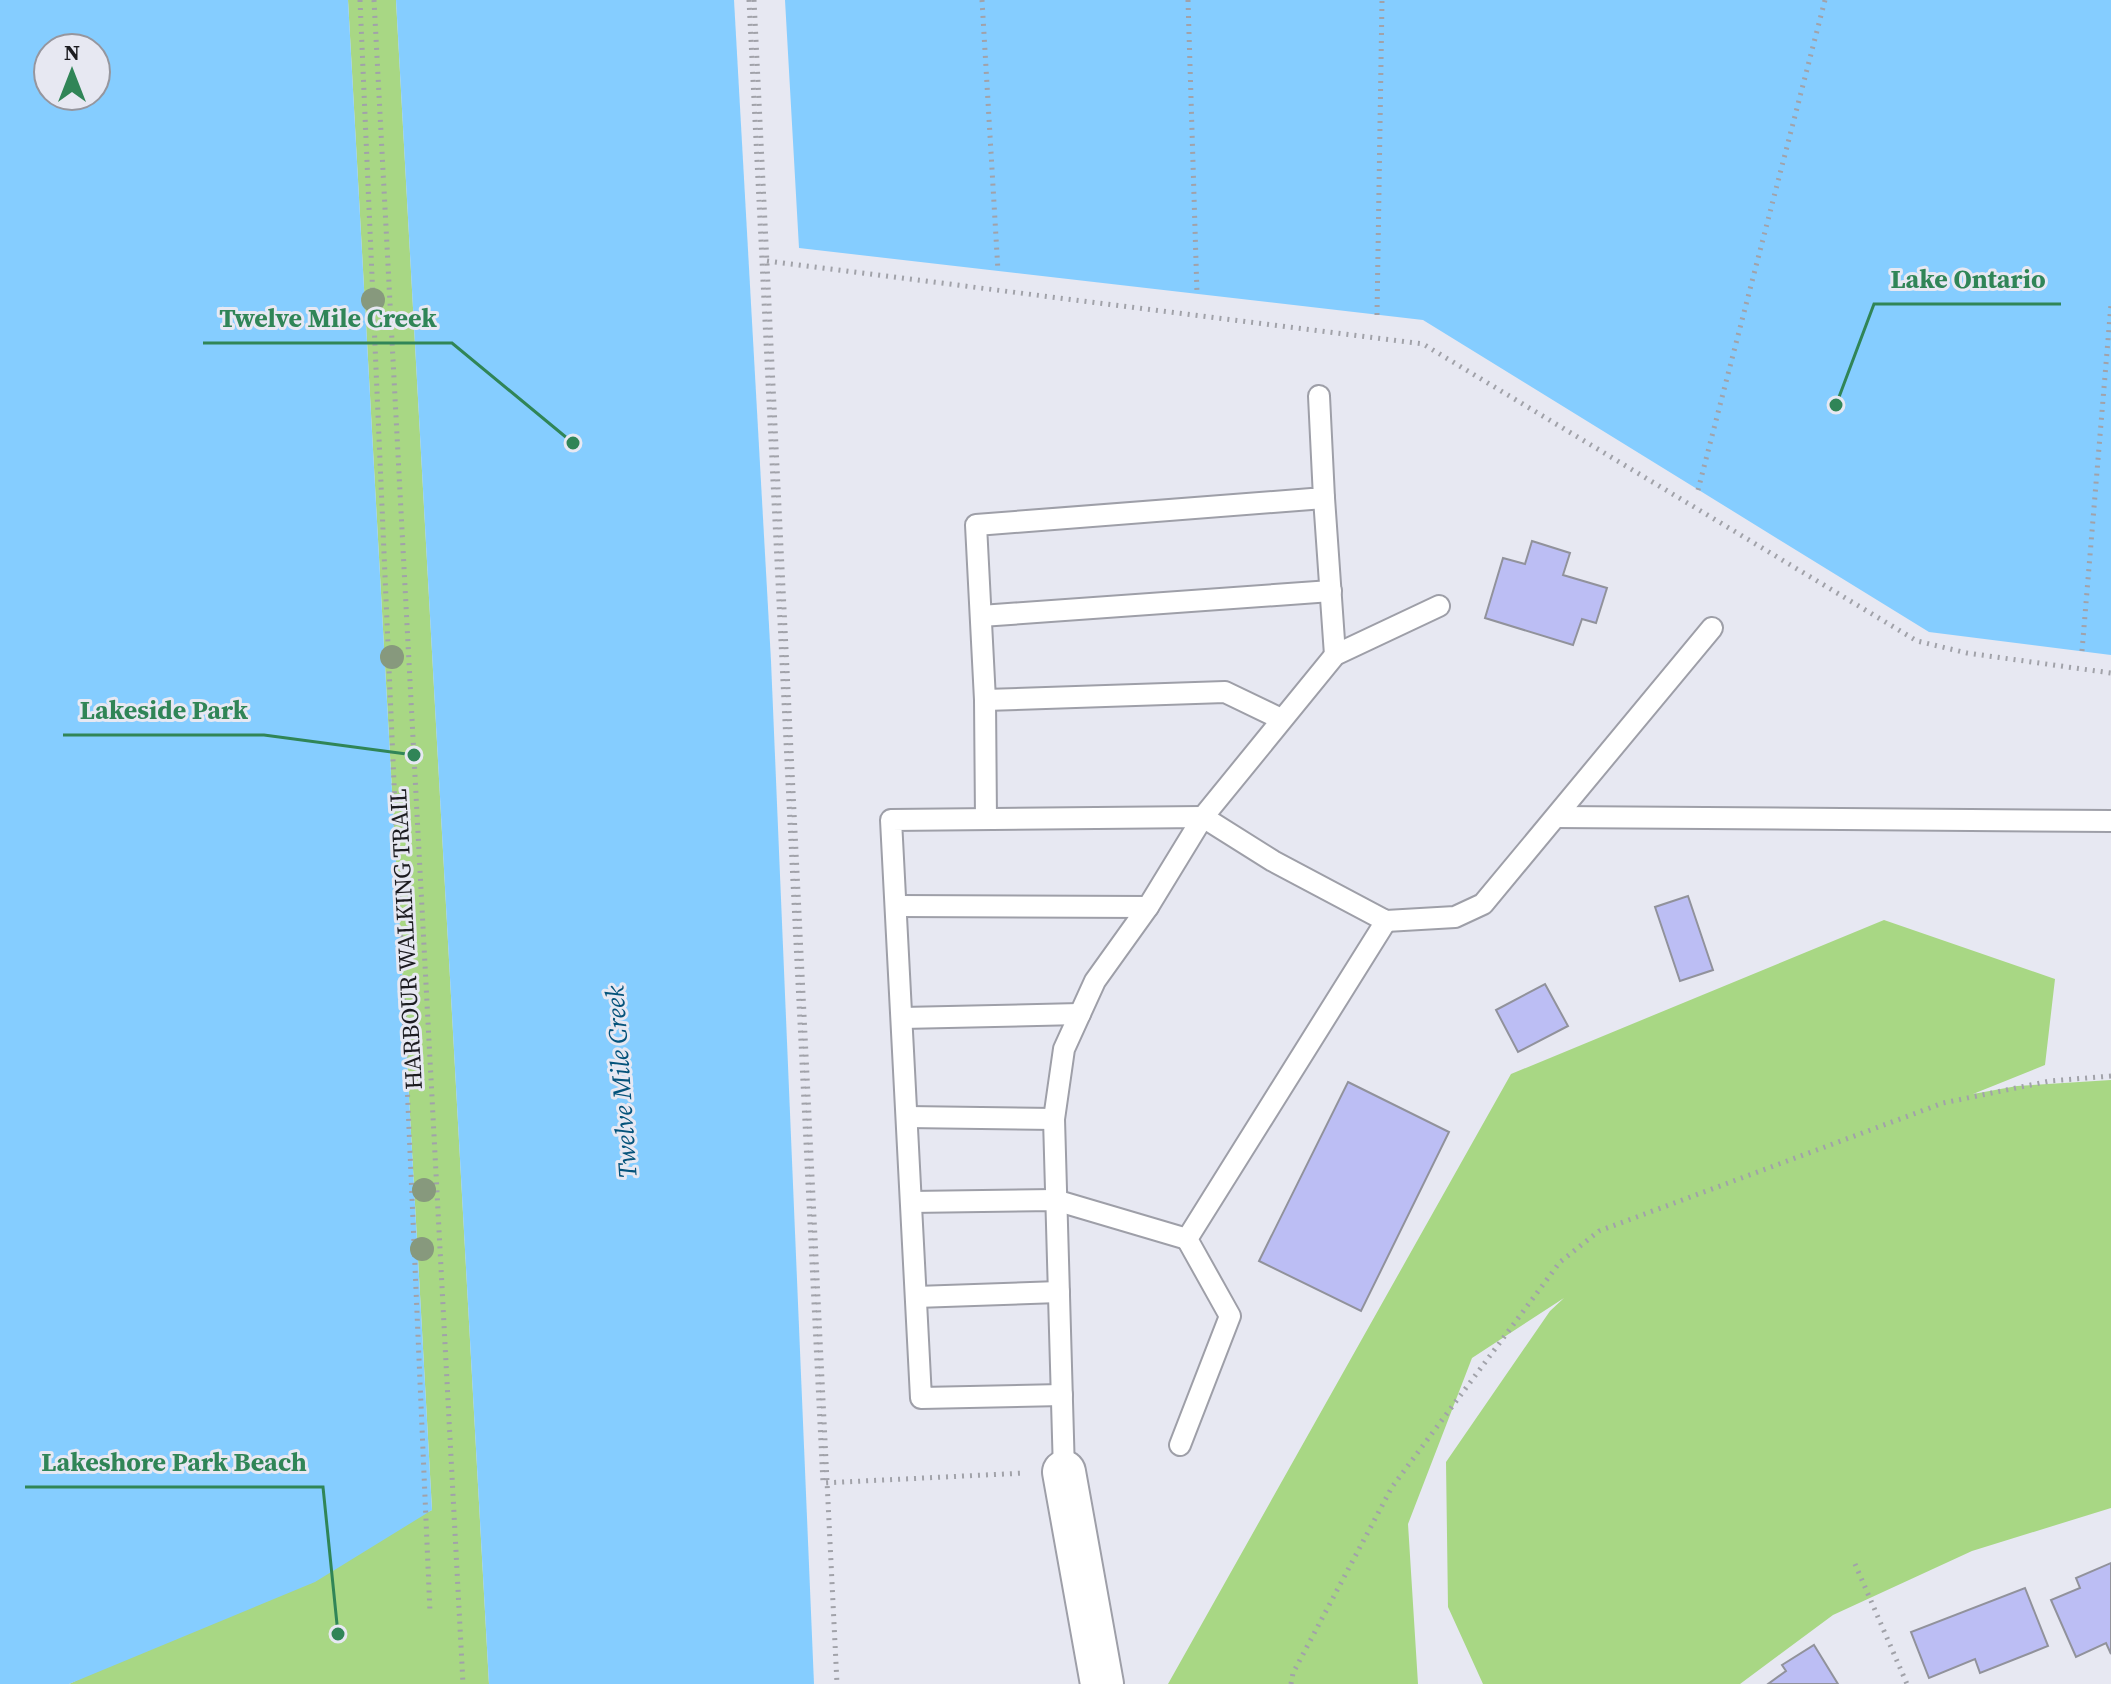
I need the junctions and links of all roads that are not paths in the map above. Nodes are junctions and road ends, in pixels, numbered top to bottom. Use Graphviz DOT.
graph roads {
  1 [pos="1319,396"];
  2 [pos="1324,498"];
  3 [pos="1331,591"];
  4 [pos="1439,606"];
  5 [pos="981,616"];
  6 [pos="1712,628"];
  7 [pos="1335,655"];
  8 [pos="985,700"];
  9 [pos="1281,719"];
  10 [pos="1203,817"];
  11 [pos="1556,817"];
  12 [pos="986,819"];
  13 [pos="2111,821"];
  14 [pos="896,906"];
  15 [pos="1148,907"];
  16 [pos="1386,921"];
  17 [pos="1080,1014"];
  18 [pos="902,1018"];
  19 [pos="907,1117"];
  20 [pos="1054,1119"];
  21 [pos="1055,1200"];
  22 [pos="911,1202"];
  23 [pos="1187,1239"];
  24 [pos="1059,1292"];
  25 [pos="916,1297"];
  26 [pos="1062,1395"];
  27 [pos="1180,1445"];
  28 [pos="1047,1472"];
  29 [pos="1102,1684"];
  1 -- 2 [label="lane"];
  2 -- 3 [label="lane"];
  2 -- 5 [label="lane"];
  3 -- 5 [label="lane"];
  3 -- 7 [label="lane"];
  4 -- 7 [label="lane"];
  5 -- 8 [label="lane"];
  6 -- 11 [label="lane"];
  7 -- 9 [label="lane"];
  8 -- 9 [label="lane"];
  8 -- 12 [label="lane"];
  9 -- 10 [label="lane"];
  10 -- 12 [label="lane"];
  10 -- 15 [label="lane"];
  10 -- 16 [label="lane"];
  11 -- 13 [label="lane"];
  11 -- 16 [label="lane"];
  12 -- 14 [label="lane"];
  14 -- 15 [label="lane"];
  14 -- 18 [label="lane"];
  15 -- 17 [label="lane"];
  16 -- 23 [label="lane"];
  17 -- 18 [label="lane"];
  17 -- 20 [label="lane"];
  18 -- 19 [label="lane"];
  19 -- 20 [label="lane"];
  19 -- 22 [label="lane"];
  20 -- 21 [label="lane"];
  21 -- 22 [label="lane"];
  21 -- 23 [label="lane"];
  21 -- 24 [label="lane"];
  22 -- 25 [label="lane"];
  23 -- 27 [label="lane"];
  24 -- 25 [label="lane"];
  24 -- 26 [label="lane"];
  25 -- 26 [label="lane"];
  26 -- 28 [label="lane"];
  28 -- 29 [label="street"];
}
